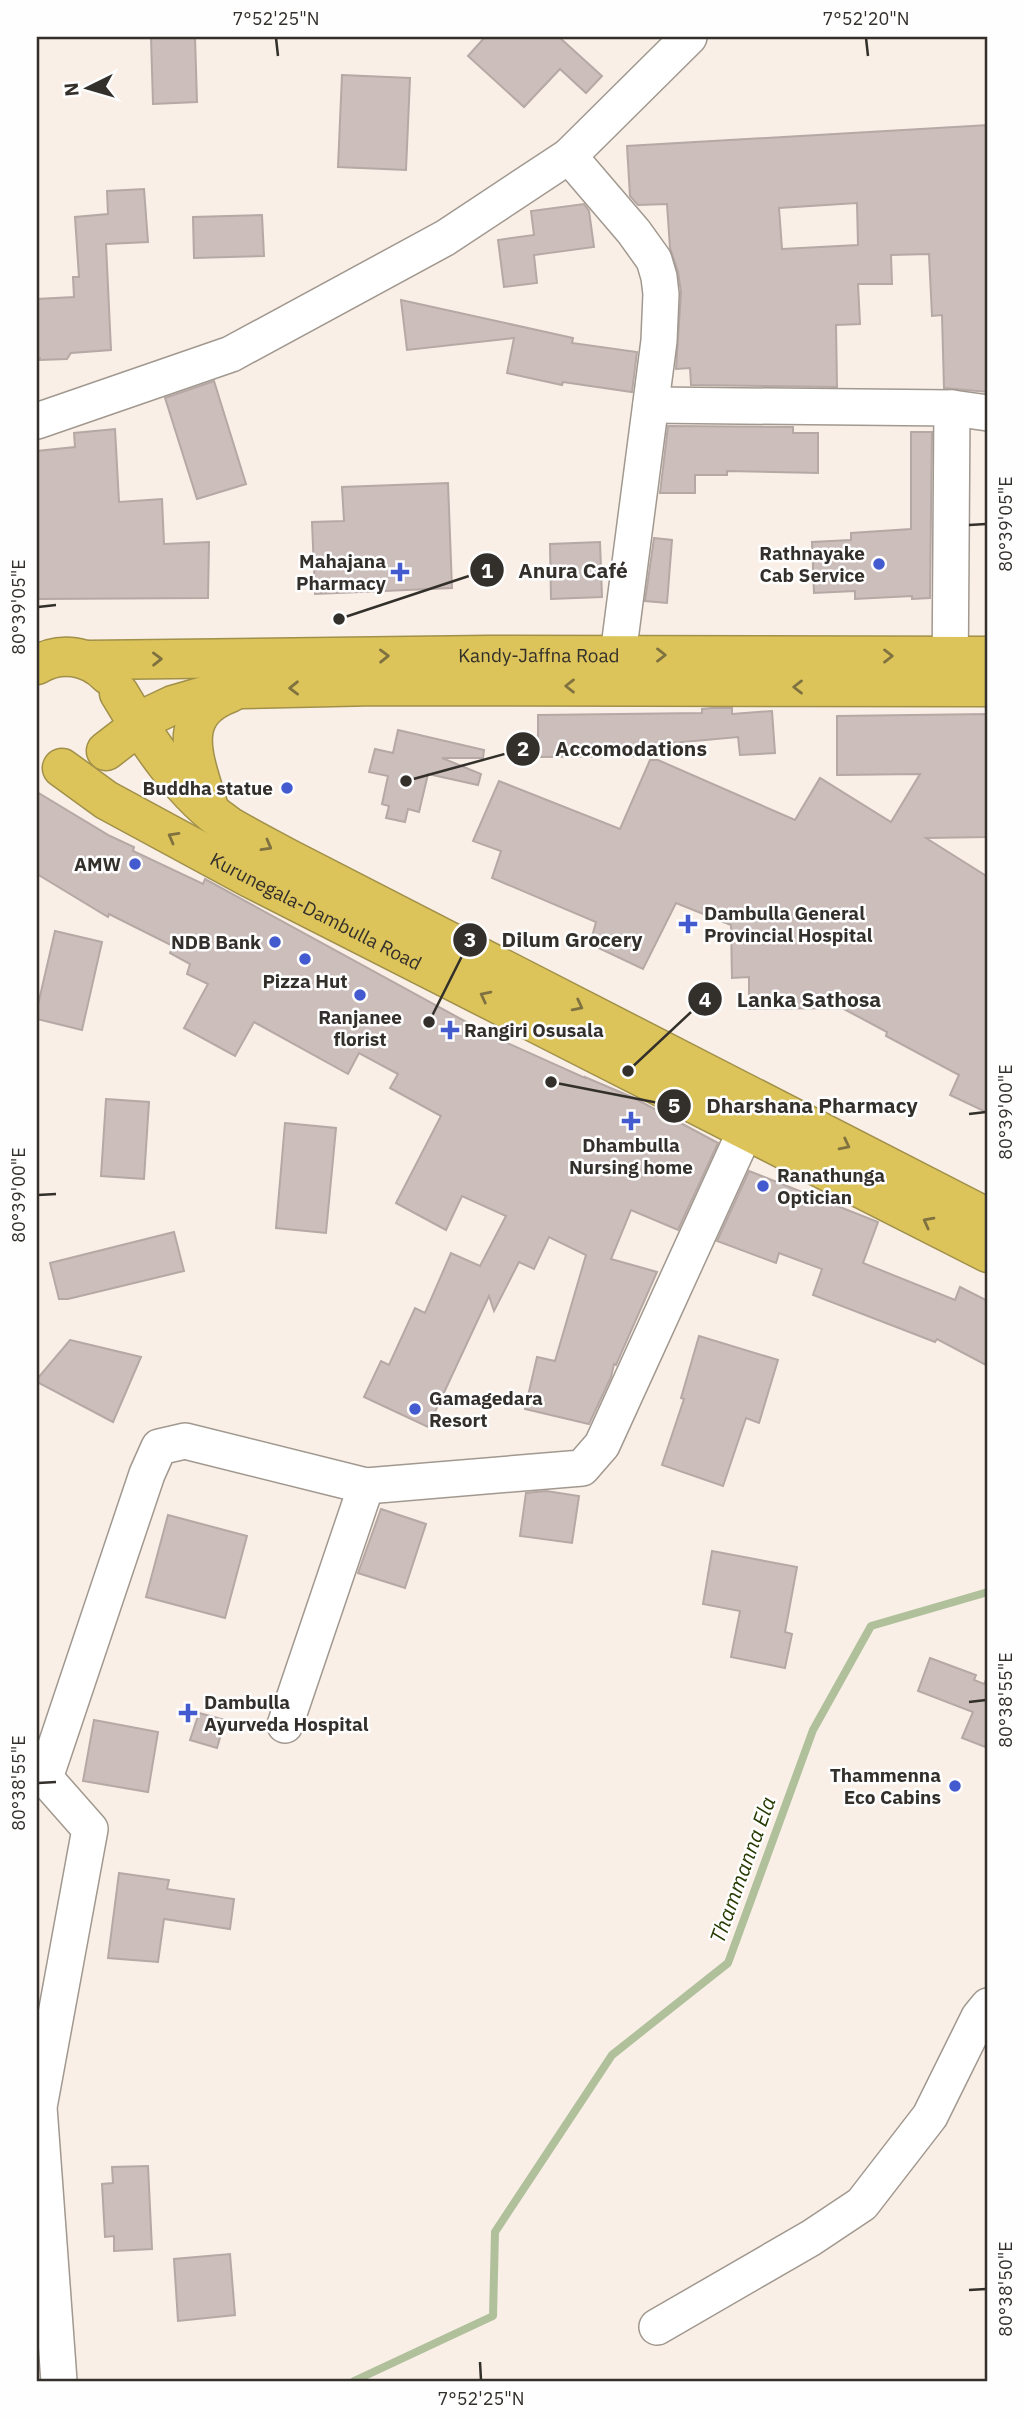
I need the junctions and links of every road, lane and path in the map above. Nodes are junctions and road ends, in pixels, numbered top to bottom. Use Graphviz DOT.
graph roads {
  1 [pos="689,37"];
  2 [pos="569,156"];
  3 [pos="651,405"];
  4 [pos="952,408"];
  5 [pos="988,413"];
  6 [pos="37,421"];
  7 [pos="618,655"];
  8 [pos="988,656"];
  9 [pos="54,660"];
  10 [pos="949,672"];
  11 [pos="988,687"];
  12 [pos="242,689"];
  13 [pos="119,692"];
  14 [pos="139,726"];
  15 [pos="106,751"];
  16 [pos="50,763"];
  17 [pos="209,810"];
  18 [pos="621,1046"];
  19 [pos="752,1115"];
  20 [pos="988,1218"];
  21 [pos="988,1253"];
  22 [pos="366,1486"];
  23 [pos="285,1725"];
  24 [pos="988,2006"];
  25 [pos="657,2327"];
  26 [pos="59,2381"];
  1 -- 2 [label="street"];
  2 -- 3 [label="street"];
  2 -- 6 [label="street"];
  3 -- 4 [label="street"];
  3 -- 7 [label="street"];
  4 -- 5 [label="street"];
  4 -- 10 [label="street"];
  9 -- 7 [label="highway, Kandy-Jaffna Road, one-way"];
  7 -- 10 [label="highway, Kandy-Jaffna Road, one-way"];
  8 -- 10 [label="highway, Kandy-Jaffna Road"];
  9 -- 13 [label="highway, Kurunegala-Dambulla Road"];
  10 -- 11 [label="highway, Kandy-Jaffna Road"];
  10 -- 12 [label="highway, Kandy-Jaffna Road, one-way"];
  12 -- 14 [label="highway, Kandy-Jaffna Road"];
  12 -- 17 [label="highway"];
  13 -- 14 [label="highway, Kurunegala-Dambulla Road"];
  13 -- 15 [label="highway"];
  14 -- 15 [label="highway, Kandy-Jaffna Road"];
  14 -- 17 [label="highway, Kurunegala-Dambulla Road"];
  15 -- 16 [label="highway, Kandy-Jaffna Road"];
  18 -- 16 [label="highway, Kurunegala-Dambulla Road, one-way"];
  17 -- 18 [label="highway, Kurunegala-Dambulla Road, one-way"];
  18 -- 19 [label="highway, Kurunegala-Dambulla Road"];
  19 -- 20 [label="highway, Kurunegala-Dambulla Road, one-way"];
  21 -- 19 [label="highway, Kurunegala-Dambulla Road, one-way"];
  19 -- 22 [label="street"];
  22 -- 23 [label="street"];
  22 -- 26 [label="street"];
  24 -- 25 [label="street"];
}
